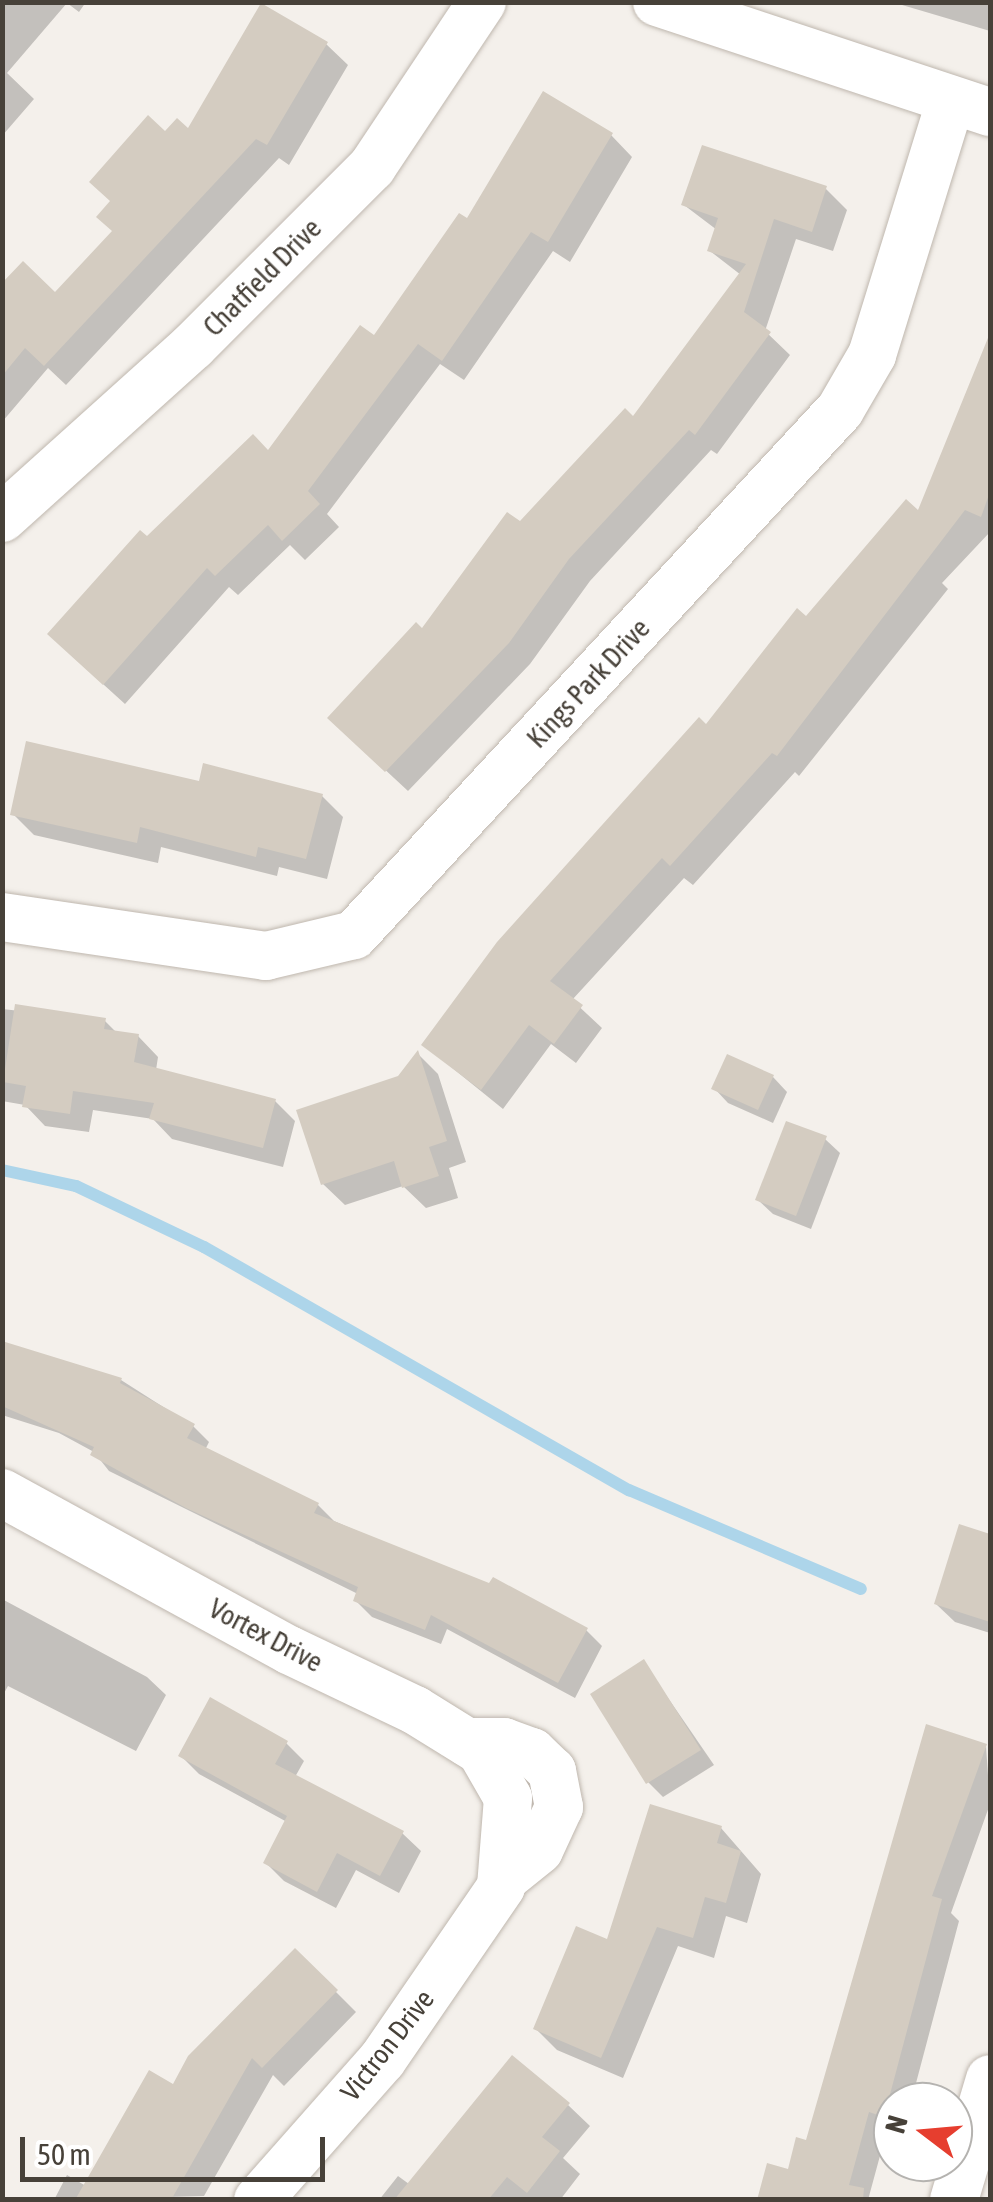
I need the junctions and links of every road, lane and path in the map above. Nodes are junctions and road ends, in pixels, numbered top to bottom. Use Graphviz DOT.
graph roads {
  1 [pos="482,2"];
  2 [pos="656,2"];
  3 [pos="970,106"];
  4 [pos="2,518"];
  5 [pos="2,918"];
  6 [pos="2,1494"];
  7 [pos="467,1742"];
  8 [pos="508,1798"];
  9 [pos="502,1880"];
  10 [pos="990,2079"];
  11 [pos="258,2200"];
  12 [pos="954,2200"];
  1 -- 4 [label="street, Chatfield Drive"];
  2 -- 3 [label="street"];
  3 -- 5 [label="street, Kings Park Drive"];
  6 -- 7 [label="street, Vortex Drive"];
  7 -- 8 [label="street, Vortex Drive"];
  7 -- 9 [label="street, Victron Drive"];
  8 -- 9 [label="street, Victron Drive"];
  9 -- 11 [label="street, Victron Drive"];
  10 -- 12 [label="street"];
}
